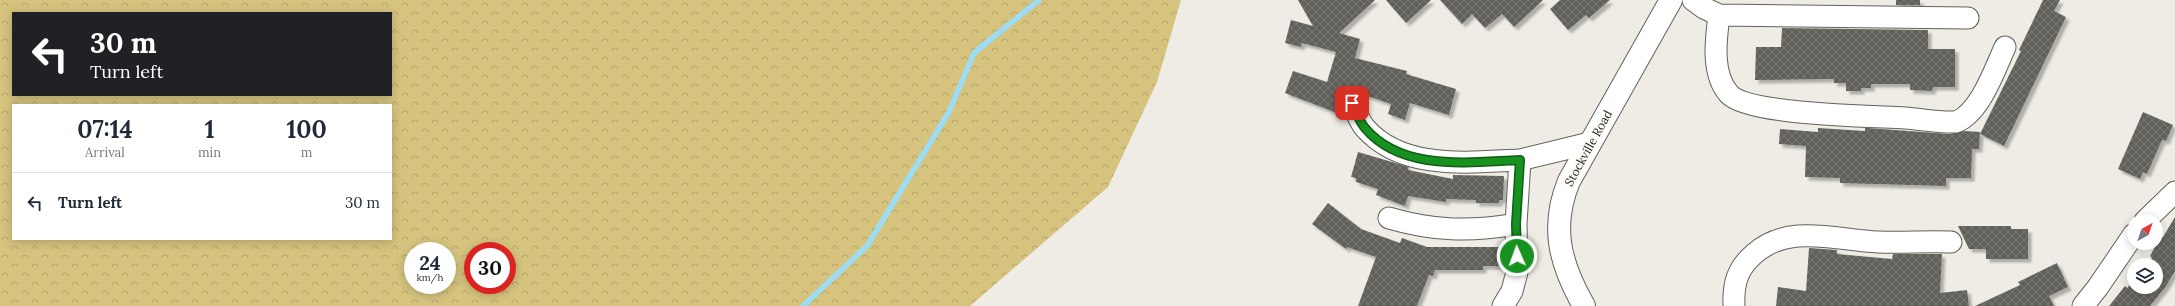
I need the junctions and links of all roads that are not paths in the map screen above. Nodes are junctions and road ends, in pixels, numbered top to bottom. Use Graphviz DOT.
graph roads {
  1 [pos="1671,0"];
  2 [pos="1693,0"];
  3 [pos="1719,15"];
  4 [pos="1968,18"];
  5 [pos="2005,47"];
  6 [pos="1352,103"];
  7 [pos="1590,143"];
  8 [pos="1520,160"];
  9 [pos="2175,192"];
  10 [pos="2152,214"];
  11 [pos="1389,218"];
  12 [pos="1516,224"];
  13 [pos="1951,242"];
  14 [pos="2127,244"];
  15 [pos="1503,306"];
  16 [pos="1584,306"];
  17 [pos="1734,306"];
  18 [pos="2083,306"];
  1 -- 7 [label="street, Stockville Road"];
  2 -- 3 [label="street"];
  3 -- 4 [label="street"];
  3 -- 5 [label="street"];
  6 -- 8 [label="street"];
  7 -- 8 [label="street"];
  7 -- 16 [label="street, Stockville Road"];
  8 -- 12 [label="street"];
  9 -- 10 [label="street"];
  11 -- 12 [label="street"];
  12 -- 15 [label="street"];
  13 -- 17 [label="street"];
  14 -- 18 [label="street"];
}
